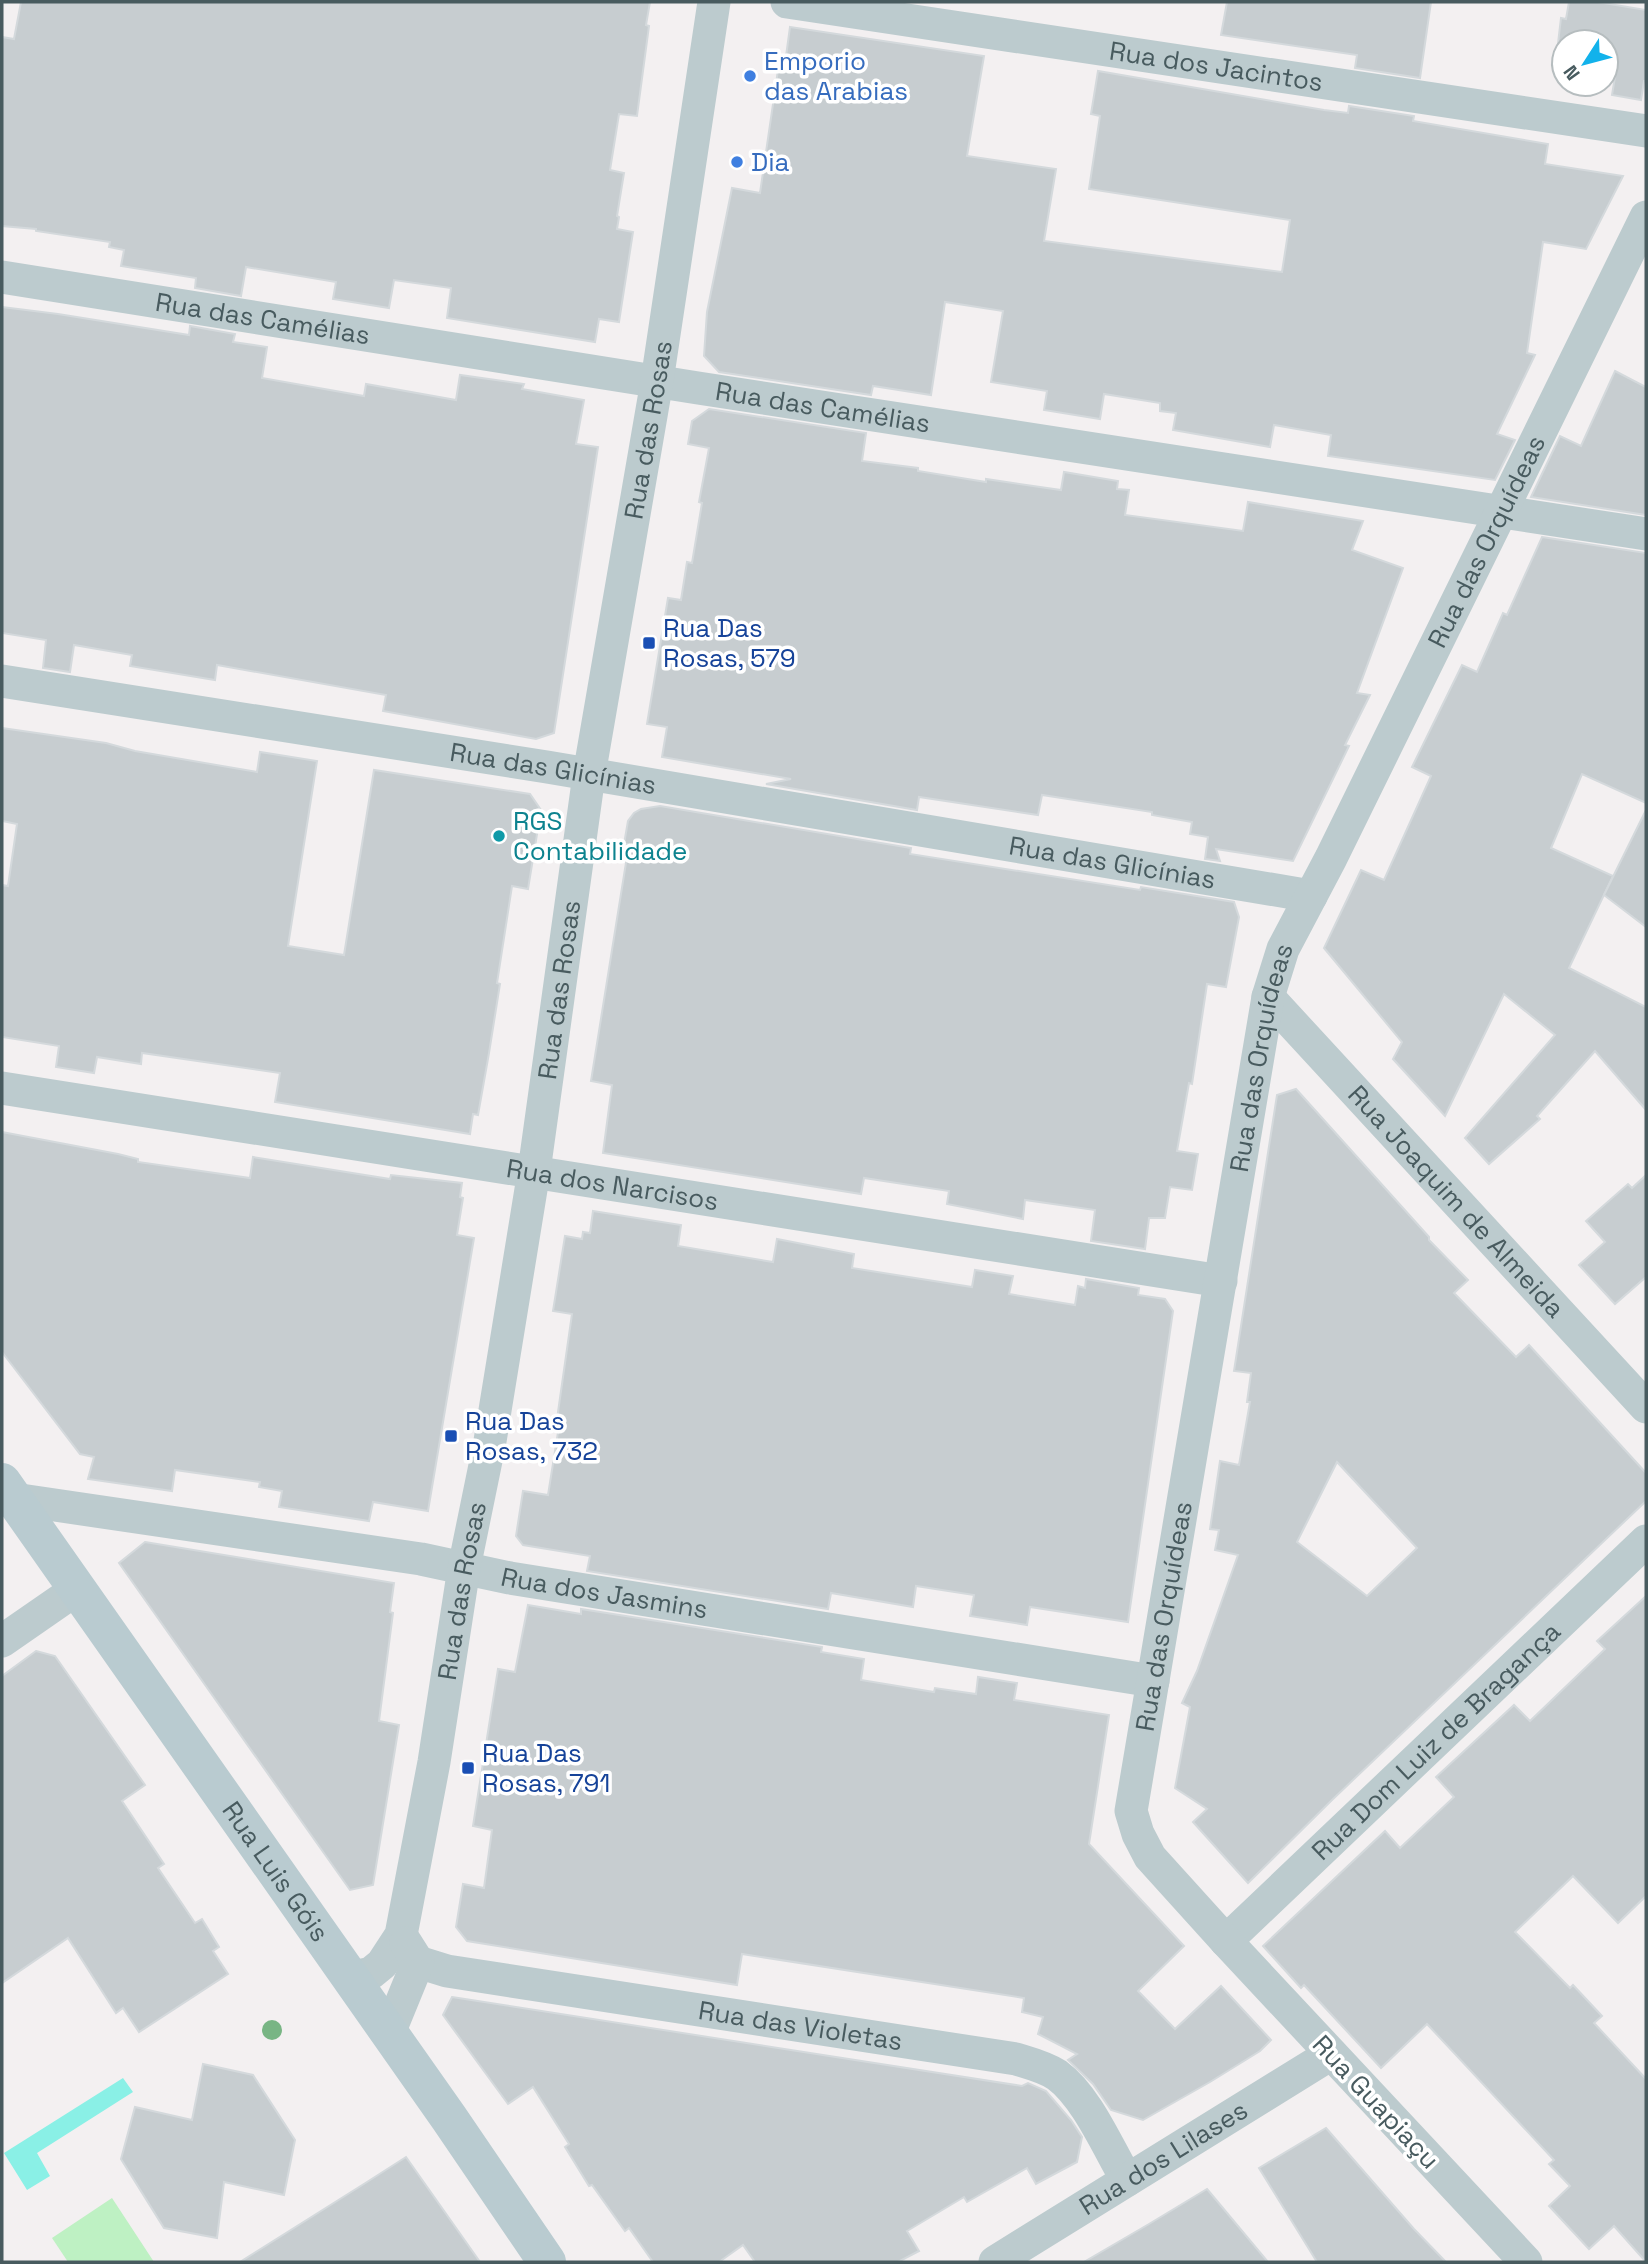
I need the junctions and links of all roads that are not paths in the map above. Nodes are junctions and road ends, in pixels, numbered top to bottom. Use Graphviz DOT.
graph roads {
  1 [pos="714,2"];
  2 [pos="787,2"];
  3 [pos="1646,131"];
  4 [pos="1646,217"];
  5 [pos="2,277"];
  6 [pos="657,381"];
  7 [pos="1499,513"];
  8 [pos="1646,534"];
  9 [pos="2,681"];
  10 [pos="589,775"];
  11 [pos="1311,896"];
  12 [pos="1268,997"];
  13 [pos="2,1088"];
  14 [pos="534,1171"];
  15 [pos="1221,1281"];
  16 [pos="1646,1407"];
  17 [pos="8,1490"];
  18 [pos="1646,1541"];
  19 [pos="464,1568"];
  20 [pos="78,1589"];
  21 [pos="2,1642"];
  22 [pos="1153,1681"];
  23 [pos="1226,1941"];
  24 [pos="410,1948"];
  25 [pos="349,1978"];
  26 [pos="389,2033"];
  27 [pos="1331,2054"];
  28 [pos="1127,2180"];
  29 [pos="1031,2254"];
  30 [pos="547,2262"];
  31 [pos="995,2262"];
  32 [pos="1525,2262"];
  1 -- 6 [label="street, Rua das Rosas"];
  2 -- 3 [label="street, Rua dos Jacintos"];
  4 -- 7 [label="street, Rua das Orquídeas"];
  5 -- 6 [label="street, Rua das Camélias"];
  6 -- 7 [label="street, Rua das Camélias"];
  6 -- 10 [label="street, Rua das Rosas"];
  7 -- 8 [label="street, Rua das Camélias"];
  7 -- 11 [label="street, Rua das Orquídeas"];
  9 -- 10 [label="street, Rua das Glicínias"];
  10 -- 11 [label="street, Rua das Glicínias"];
  10 -- 14 [label="street, Rua das Rosas"];
  11 -- 12 [label="street, Rua das Orquídeas"];
  12 -- 15 [label="street, Rua das Orquídeas"];
  12 -- 16 [label="street, Rua Joaquim de Almeida"];
  13 -- 14 [label="street, Rua dos Narcisos"];
  14 -- 15 [label="street, Rua dos Narcisos"];
  14 -- 19 [label="street, Rua das Rosas"];
  15 -- 22 [label="street, Rua das Orquídeas"];
  17 -- 19 [label="street, Rua dos Jasmins"];
  17 -- 20 [label="street, Rua Luis Góis"];
  18 -- 23 [label="street, Rua Dom Luiz de Bragança"];
  19 -- 22 [label="street, Rua dos Jasmins"];
  19 -- 24 [label="street, Rua das Rosas"];
  20 -- 21 [label="street"];
  20 -- 25 [label="street, Rua Luis Góis"];
  22 -- 23 [label="street, Rua das Orquídeas"];
  23 -- 27 [label="street, Rua Guapiaçu"];
  24 -- 25 [label="street, Rua das Rosas"];
  24 -- 26 [label="street, Rua das Rosas"];
  24 -- 28 [label="street, Rua das Violetas"];
  25 -- 26 [label="street, Rua Luis Góis"];
  26 -- 30 [label="street, Rua Luis Góis"];
  27 -- 28 [label="street, Rua dos Lilases"];
  27 -- 32 [label="street, Rua Guapiaçu"];
  28 -- 29 [label="street, Rua dos Lilases"];
  29 -- 31 [label="street, Rua dos Lilases"];
}
